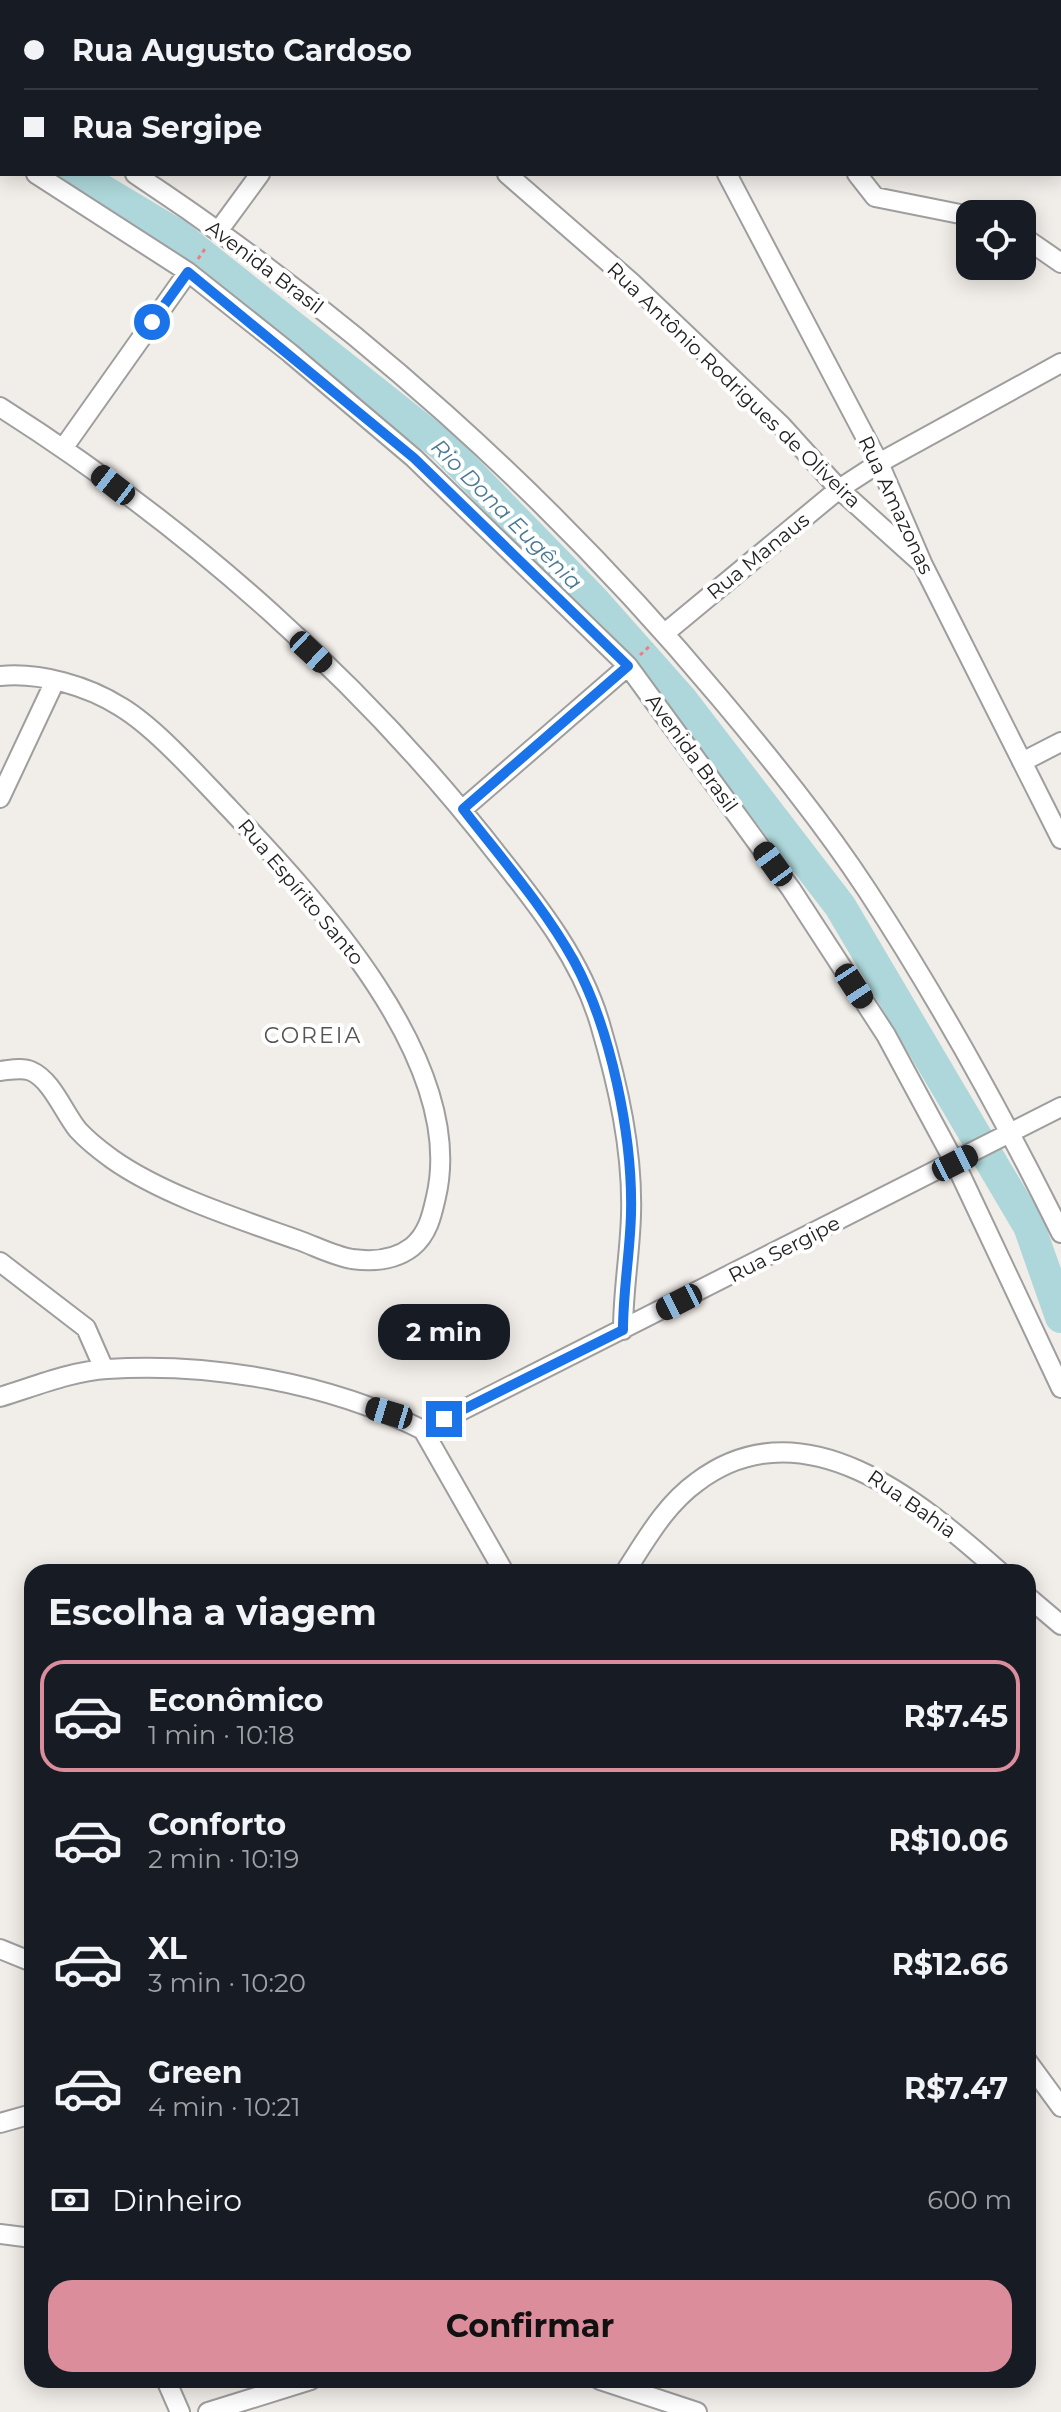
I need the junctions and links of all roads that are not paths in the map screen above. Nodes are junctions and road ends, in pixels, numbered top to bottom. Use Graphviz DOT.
graph roads {
  1 [pos="39,176"];
  2 [pos="138,176"];
  3 [pos="259,176"];
  4 [pos="509,176"];
  5 [pos="728,176"];
  6 [pos="860,176"];
  7 [pos="956,213"];
  8 [pos="216,234"];
  9 [pos="1036,246"];
  10 [pos="1061,263"];
  11 [pos="191,268"];
  12 [pos="1061,363"];
  13 [pos="0,407"];
  14 [pos="64,447"];
  15 [pos="879,463"];
  16 [pos="839,489"];
  17 [pos="923,565"];
  18 [pos="661,636"];
  19 [pos="631,663"];
  20 [pos="0,676"];
  21 [pos="55,681"];
  22 [pos="1061,742"];
  23 [pos="1022,762"];
  24 [pos="0,798"];
  25 [pos="463,809"];
  26 [pos="1061,839"];
  27 [pos="7,1070"];
  28 [pos="1061,1107"];
  29 [pos="1007,1136"];
  30 [pos="963,1159"];
  31 [pos="1061,1233"];
  32 [pos="0,1262"];
  33 [pos="623,1330"];
  34 [pos="104,1369"];
  35 [pos="1061,1388"];
  36 [pos="2,1401"];
  37 [pos="423,1430"];
  38 [pos="499,1564"];
  39 [pos="630,1564"];
  40 [pos="991,1564"];
  41 [pos="1036,1604"];
  42 [pos="1061,1625"];
  43 [pos="0,1949"];
  44 [pos="24,1959"];
  45 [pos="1036,2073"];
  46 [pos="1061,2107"];
  47 [pos="24,2116"];
  48 [pos="0,2123"];
  49 [pos="0,2234"];
  50 [pos="24,2237"];
  51 [pos="170,2388"];
  52 [pos="279,2388"];
  53 [pos="648,2389"];
  54 [pos="180,2412"];
  55 [pos="208,2412"];
  56 [pos="697,2412"];
  1 -- 11 [label="street, Avenida Brasil"];
  2 -- 8 [label="street, Avenida Brasil"];
  3 -- 8 [label="street"];
  4 -- 16 [label="street, Rua Antônio Rodrigues de Oliveira"];
  5 -- 15 [label="street, Rua Amazonas"];
  6 -- 7 [label="street"];
  8 -- 18 [label="street, Avenida Brasil"];
  9 -- 10 [label="street"];
  11 -- 14 [label="street"];
  11 -- 19 [label="street, Avenida Brasil"];
  12 -- 15 [label="street, Rua Manaus"];
  13 -- 14 [label="street"];
  14 -- 25 [label="street"];
  15 -- 16 [label="street, Rua Manaus"];
  15 -- 17 [label="street, Rua Amazonas"];
  16 -- 17 [label="street, Rua Antônio Rodrigues de Oliveira"];
  16 -- 18 [label="street, Rua Manaus"];
  17 -- 23 [label="street, Rua Amazonas"];
  18 -- 29 [label="street, Avenida Brasil"];
  19 -- 25 [label="street"];
  19 -- 30 [label="street, Avenida Brasil"];
  20 -- 21 [label="street, Rua Espírito Santo"];
  21 -- 24 [label="street"];
  21 -- 27 [label="street, Rua Espírito Santo"];
  22 -- 23 [label="street"];
  23 -- 26 [label="street, Rua Amazonas"];
  25 -- 33 [label="street"];
  28 -- 29 [label="street, Rua Sergipe"];
  29 -- 30 [label="street, Rua Sergipe"];
  29 -- 31 [label="street, Avenida Brasil"];
  30 -- 33 [label="street, Rua Sergipe"];
  30 -- 35 [label="street, Avenida Brasil"];
  32 -- 34 [label="street"];
  33 -- 37 [label="street, Rua Sergipe"];
  34 -- 36 [label="street"];
  34 -- 37 [label="street"];
  37 -- 38 [label="street"];
  39 -- 40 [label="street, Rua Bahia"];
  41 -- 42 [label="street"];
  43 -- 44 [label="street"];
  45 -- 46 [label="street"];
  47 -- 48 [label="street"];
  49 -- 50 [label="street"];
  51 -- 54 [label="street"];
  52 -- 55 [label="street"];
  53 -- 56 [label="street"];
}
